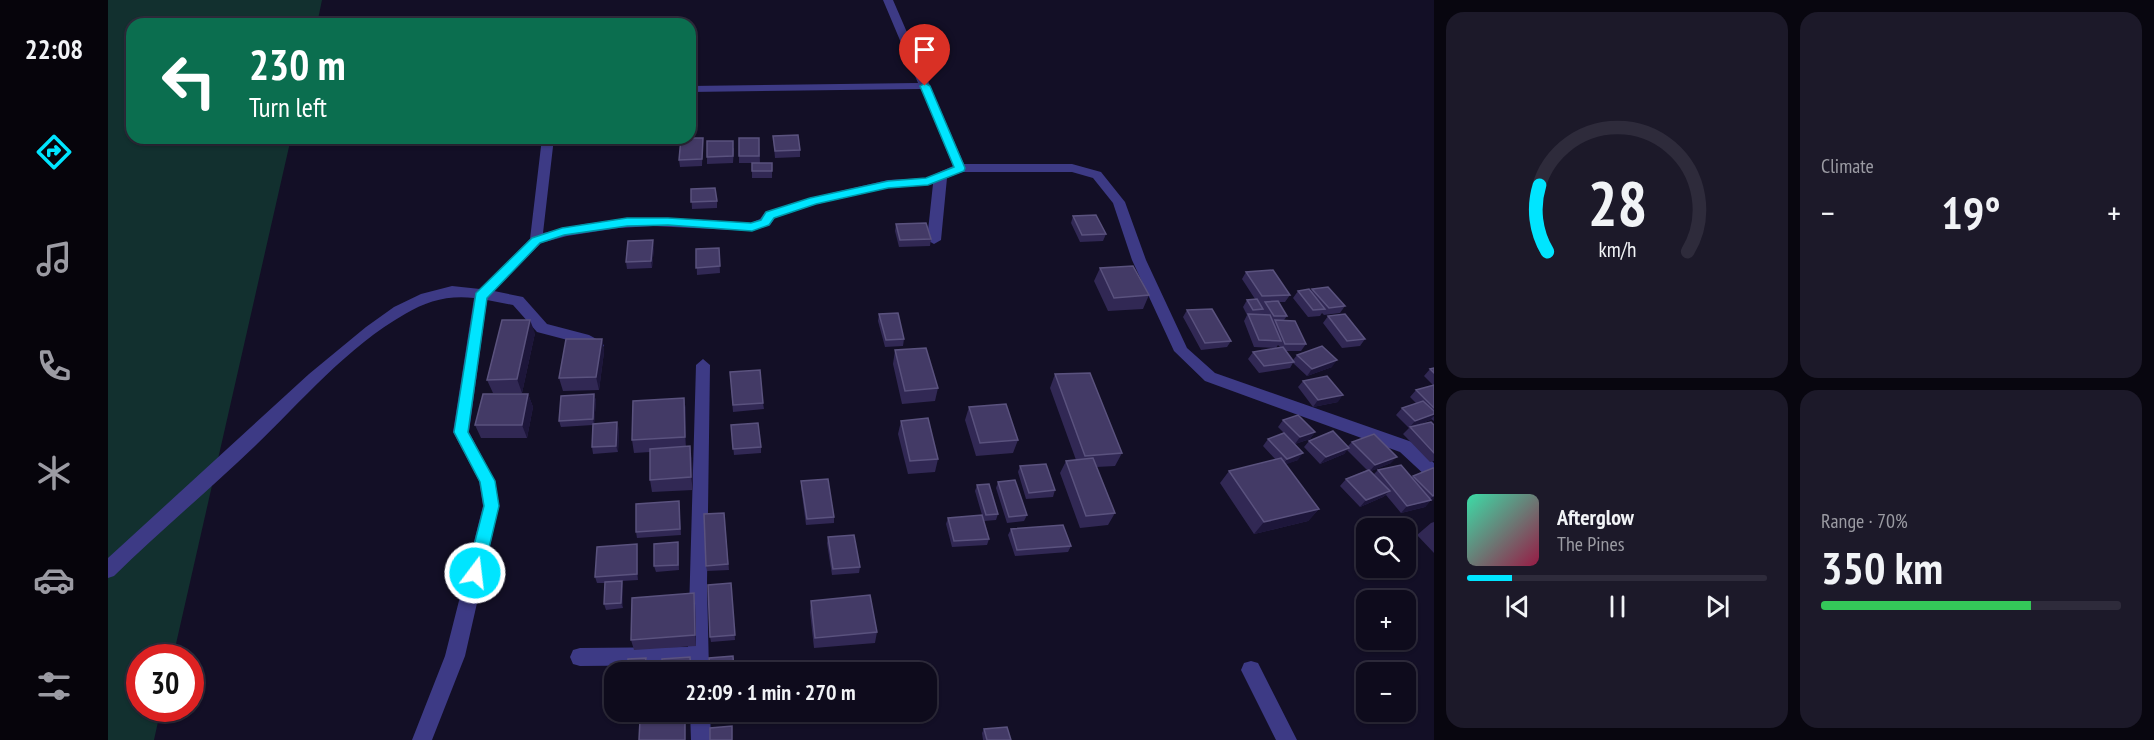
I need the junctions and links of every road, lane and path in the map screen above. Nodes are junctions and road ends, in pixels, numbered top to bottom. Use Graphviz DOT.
graph roads {
  1 [pos="888,0"];
  2 [pos="925,86"];
  3 [pos="696,89"];
  4 [pos="547,144"];
  5 [pos="960,168"];
  6 [pos="942,176"];
  7 [pos="536,240"];
  8 [pos="934,240"];
  9 [pos="481,296"];
  10 [pos="597,346"];
  11 [pos="703,365"];
  12 [pos="1434,473"];
  13 [pos="108,570"];
  14 [pos="580,657"];
  15 [pos="664,662"];
  16 [pos="698,662"];
  17 [pos="1251,670"];
  18 [pos="701,722"];
  19 [pos="422,740"];
  20 [pos="702,740"];
  21 [pos="1287,740"];
  1 -- 2 [label="street"];
  2 -- 3 [label="street"];
  2 -- 5 [label="street"];
  4 -- 7 [label="street"];
  5 -- 6 [label="street"];
  5 -- 12 [label="street"];
  6 -- 7 [label="street"];
  6 -- 8 [label="street"];
  7 -- 9 [label="street"];
  9 -- 10 [label="street"];
  9 -- 13 [label="street"];
  9 -- 19 [label="street"];
  11 -- 16 [label="street"];
  14 -- 15 [label="street"];
  17 -- 21 [label="street"];
  18 -- 20 [label="street"];
}
